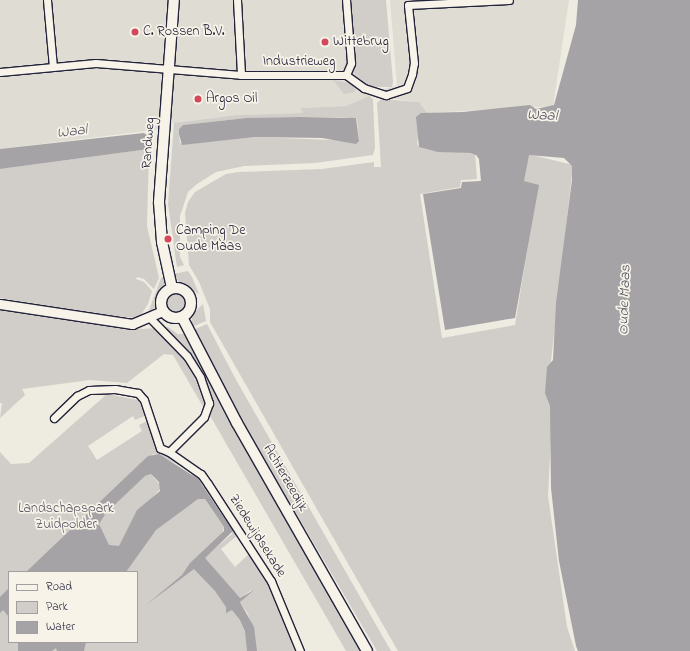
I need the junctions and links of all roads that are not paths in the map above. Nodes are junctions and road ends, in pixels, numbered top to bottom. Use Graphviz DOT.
graph roads {
  1 [pos="47,0"];
  2 [pos="174,0"];
  3 [pos="237,0"];
  4 [pos="346,0"];
  5 [pos="509,0"];
  6 [pos="52,67"];
  7 [pos="168,68"];
  8 [pos="0,72"];
  9 [pos="241,75"];
  10 [pos="346,75"];
  11 [pos="172,288"];
  12 [pos="0,304"];
  13 [pos="163,311"];
  14 [pos="182,317"];
  15 [pos="150,318"];
  16 [pos="54,418"];
  17 [pos="169,452"];
  18 [pos="300,651"];
  19 [pos="367,651"];
  1 -- 6 [label="street"];
  2 -- 7 [label="main road, Randweg"];
  3 -- 9 [label="street"];
  4 -- 10 [label="street"];
  5 -- 10 [label="street, Industrieweg"];
  6 -- 7 [label="street, Industrieweg"];
  6 -- 8 [label="street, Industrieweg"];
  7 -- 9 [label="street, Industrieweg"];
  7 -- 11 [label="main road, Randweg"];
  9 -- 10 [label="street, Industrieweg"];
  11 -- 13 [label="main road"];
  11 -- 14 [label="main road"];
  12 -- 15 [label="street"];
  13 -- 14 [label="main road"];
  13 -- 15 [label="street"];
  14 -- 19 [label="main road, Achterzeedijk"];
  15 -- 17 [label="street"];
  16 -- 17 [label="street, Ziedewijdsekade"];
  17 -- 18 [label="street, Ziedewijdsekade"];
}
